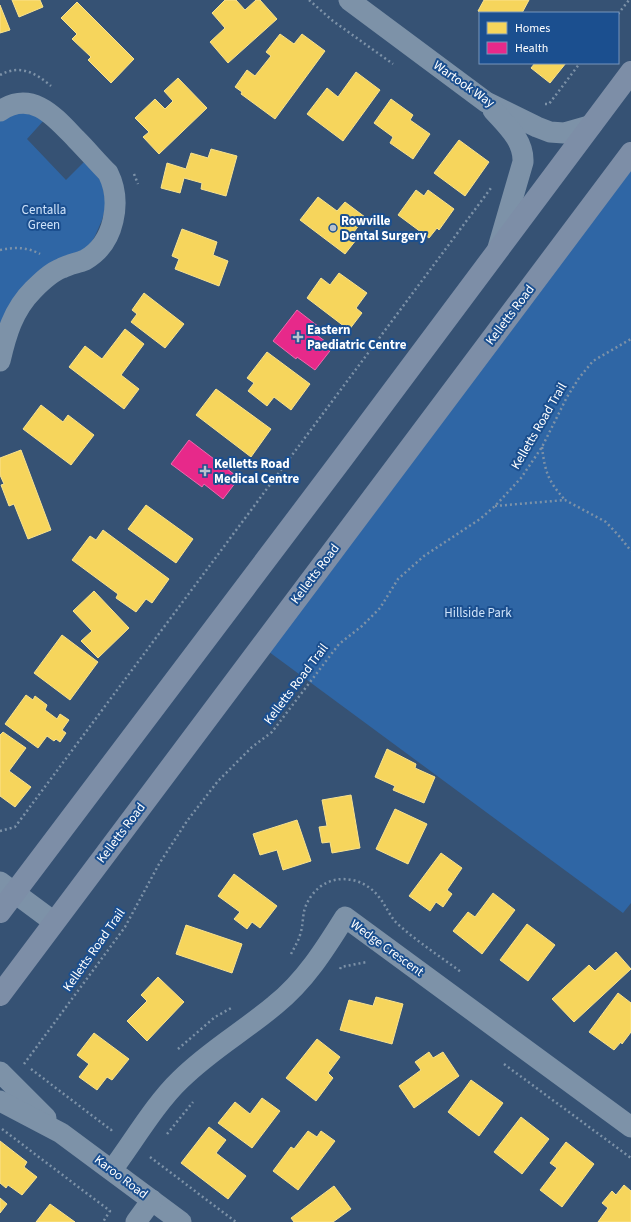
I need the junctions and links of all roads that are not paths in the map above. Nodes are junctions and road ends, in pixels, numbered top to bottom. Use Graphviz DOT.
graph roads {
  1 [pos="349,0"];
  2 [pos="631,72"];
  3 [pos="486,102"];
  4 [pos="0,111"];
  5 [pos="592,125"];
  6 [pos="631,153"];
  7 [pos="498,248"];
  8 [pos="0,361"];
  9 [pos="7,887"];
  10 [pos="0,912"];
  11 [pos="54,922"];
  12 [pos="0,995"];
  13 [pos="6,1078"];
  14 [pos="0,1101"];
  15 [pos="631,1127"];
  16 [pos="61,1133"];
  17 [pos="112,1170"];
  18 [pos="152,1200"];
  19 [pos="136,1222"];
  20 [pos="182,1222"];
  1 -- 3 [label="street, Wartook Way"];
  2 -- 5 [label="main road"];
  3 -- 5 [label="street, Wartook Way"];
  3 -- 7 [label="street"];
  4 -- 8 [label="street"];
  5 -- 7 [label="main road"];
  6 -- 11 [label="main road, Kelletts Road"];
  7 -- 9 [label="main road"];
  9 -- 10 [label="main road"];
  9 -- 11 [label="street"];
  11 -- 12 [label="main road, Kelletts Road"];
  13 -- 16 [label="street, Karoo Road"];
  14 -- 16 [label="street, Karoo Road"];
  15 -- 17 [label="street, Wedge Crescent"];
  16 -- 17 [label="street, Karoo Road"];
  17 -- 18 [label="street, Karoo Road"];
  18 -- 19 [label="street"];
  18 -- 20 [label="street, Karoo Road"];
}
